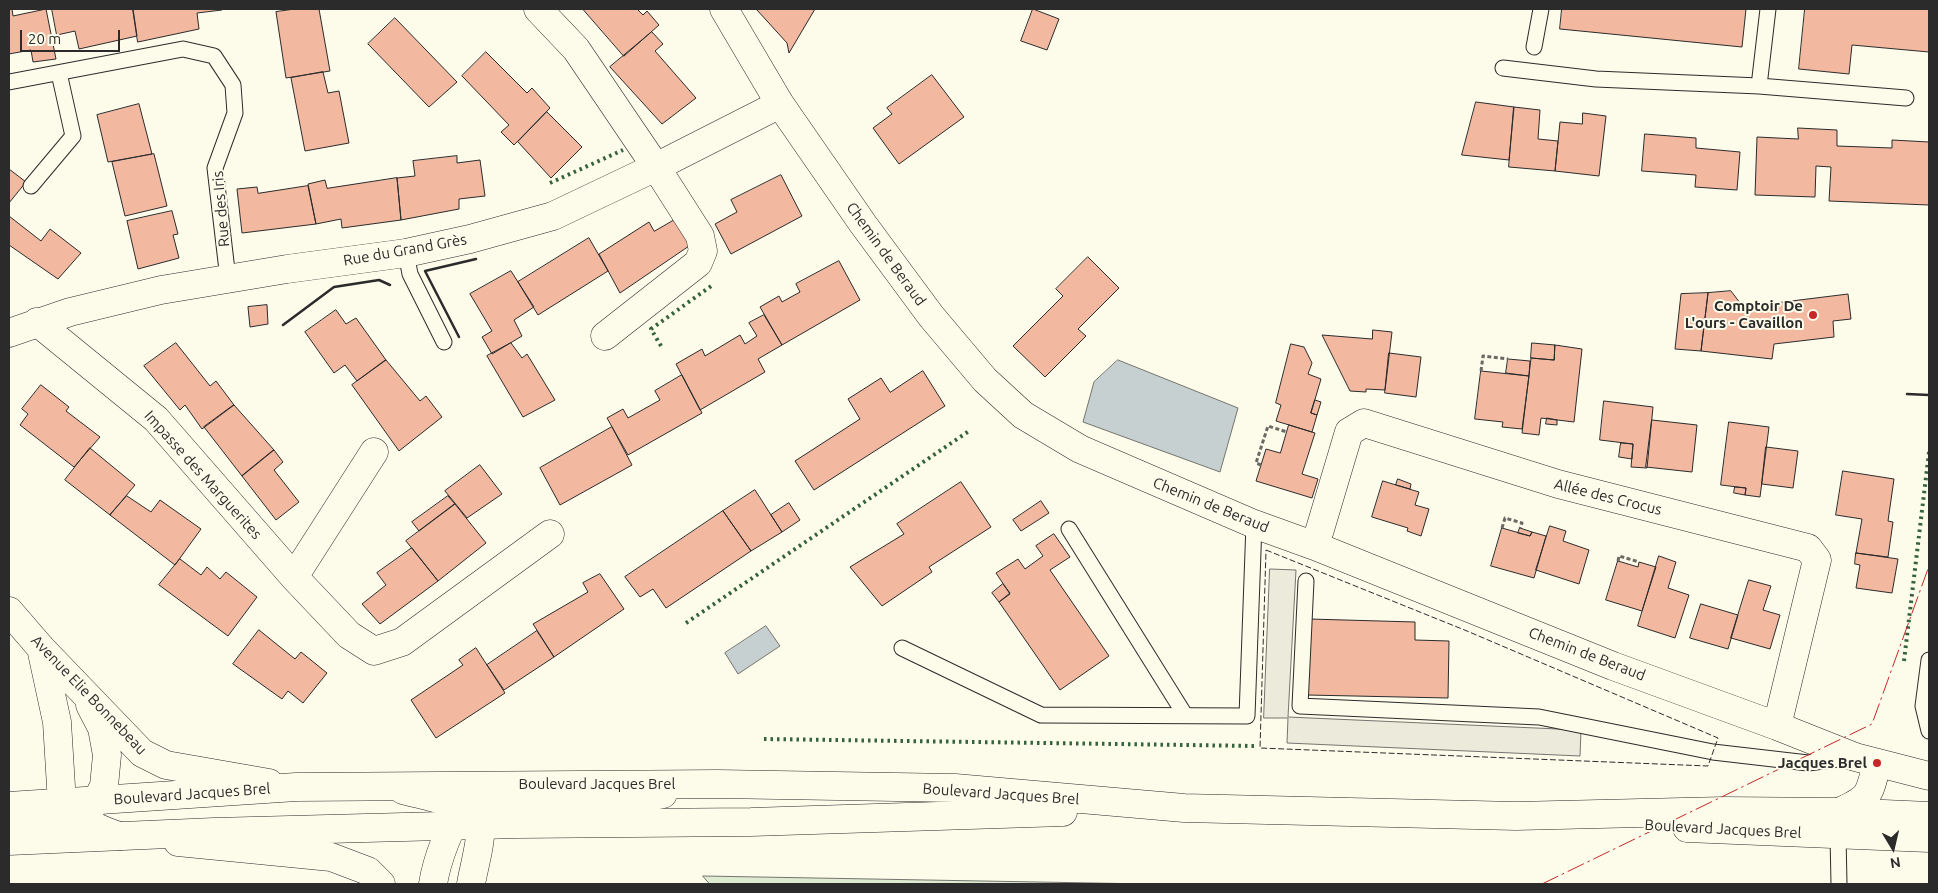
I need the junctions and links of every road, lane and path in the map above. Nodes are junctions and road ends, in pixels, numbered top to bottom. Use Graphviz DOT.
graph roads {
  1 [pos="538,9"];
  2 [pos="724,9"];
  3 [pos="1541,9"];
  4 [pos="1768,9"];
  5 [pos="1534,47"];
  6 [pos="1503,68"];
  7 [pos="59,73"];
  8 [pos="9,82"];
  9 [pos="1759,86"];
  10 [pos="1906,98"];
  11 [pos="780,104"];
  12 [pos="656,167"];
  13 [pos="31,186"];
  14 [pos="406,253"];
  15 [pos="228,279"];
  16 [pos="37,322"];
  17 [pos="9,333"];
  18 [pos="605,336"];
  19 [pos="444,342"];
  20 [pos="1508,359"];
  21 [pos="1481,371"];
  22 [pos="1287,432"];
  23 [pos="374,452"];
  24 [pos="1261,465"];
  25 [pos="1254,524"];
  26 [pos="1502,528"];
  27 [pos="1520,528"];
  28 [pos="1069,529"];
  29 [pos="550,534"];
  30 [pos="1315,546"];
  31 [pos="1618,561"];
  32 [pos="1639,562"];
  33 [pos="294,577"];
  34 [pos="1306,581"];
  35 [pos="9,611"];
  36 [pos="42,648"];
  37 [pos="902,648"];
  38 [pos="1929,660"];
  39 [pos="85,694"];
  40 [pos="1185,716"];
  41 [pos="1776,726"];
  42 [pos="1929,732"];
  43 [pos="1866,760"];
  44 [pos="1929,776"];
  45 [pos="718,784"];
  46 [pos="390,786"];
  47 [pos="296,787"];
  48 [pos="9,806"];
  49 [pos="78,807"];
  50 [pos="1184,808"];
  51 [pos="1929,816"];
  52 [pos="466,820"];
  53 [pos="9,822"];
  54 [pos="1839,824"];
  55 [pos="120,836"];
  56 [pos="1929,838"];
  57 [pos="9,841"];
  58 [pos="381,884"];
  59 [pos="433,884"];
  60 [pos="471,884"];
  61 [pos="1839,884"];
  1 -- 12 [label="street"];
  2 -- 11 [label="street, Chemin de Beraud"];
  3 -- 5 [label="lane"];
  4 -- 9 [label="lane"];
  6 -- 9 [label="lane"];
  7 -- 8 [label="lane, Rue des Iris"];
  7 -- 13 [label="lane"];
  7 -- 15 [label="lane, Rue des Iris"];
  9 -- 10 [label="lane"];
  11 -- 12 [label="street, Rue du Grand Grès"];
  11 -- 25 [label="street, Chemin de Beraud"];
  12 -- 14 [label="street, Rue du Grand Grès"];
  12 -- 18 [label="street"];
  14 -- 15 [label="street, Rue du Grand Grès"];
  14 -- 19 [label="lane"];
  15 -- 16 [label="street, Rue du Grand Grès"];
  16 -- 17 [label="street, Rue du Grand Grès"];
  16 -- 33 [label="street, Impasse des Marguerites"];
  20 -- 21 [label="path"];
  22 -- 24 [label="path"];
  23 -- 33 [label="street"];
  25 -- 30 [label="street, Chemin de Beraud"];
  25 -- 40 [label="lane"];
  26 -- 27 [label="path"];
  28 -- 40 [label="lane"];
  29 -- 33 [label="street, Impasse des Marguerites"];
  30 -- 41 [label="street, Chemin de Beraud"];
  30 -- 41 [label="street, Allée des Crocus"];
  31 -- 32 [label="path"];
  34 -- 43 [label="lane"];
  35 -- 36 [label="street, Avenue Elie Bonnebeau"];
  36 -- 39 [label="street, Avenue Elie Bonnebeau"];
  36 -- 49 [label="street"];
  37 -- 40 [label="lane"];
  38 -- 42 [label="lane"];
  39 -- 47 [label="street, Avenue Elie Bonnebeau"];
  39 -- 49 [label="street"];
  41 -- 43 [label="street, Chemin de Beraud"];
  43 -- 44 [label="street, Chemin de Beraud"];
  43 -- 54 [label="street"];
  45 -- 46 [label="street, Boulevard Jacques Brel"];
  45 -- 50 [label="street, Boulevard Jacques Brel"];
  45 -- 52 [label="street"];
  46 -- 47 [label="street, Boulevard Jacques Brel"];
  46 -- 52 [label="street"];
  47 -- 49 [label="street, Boulevard Jacques Brel"];
  48 -- 49 [label="street, Boulevard Jacques Brel"];
  49 -- 53 [label="street"];
  49 -- 55 [label="street"];
  50 -- 52 [label="street, Boulevard Jacques Brel"];
  50 -- 54 [label="street, Boulevard Jacques Brel"];
  51 -- 54 [label="street, Boulevard Jacques Brel"];
  52 -- 55 [label="street, Boulevard Jacques Brel"];
  52 -- 59 [label="street"];
  52 -- 60 [label="street"];
  54 -- 56 [label="street, Boulevard Jacques Brel"];
  54 -- 61 [label="lane"];
  55 -- 57 [label="street, Boulevard Jacques Brel"];
  55 -- 58 [label="street"];
}
